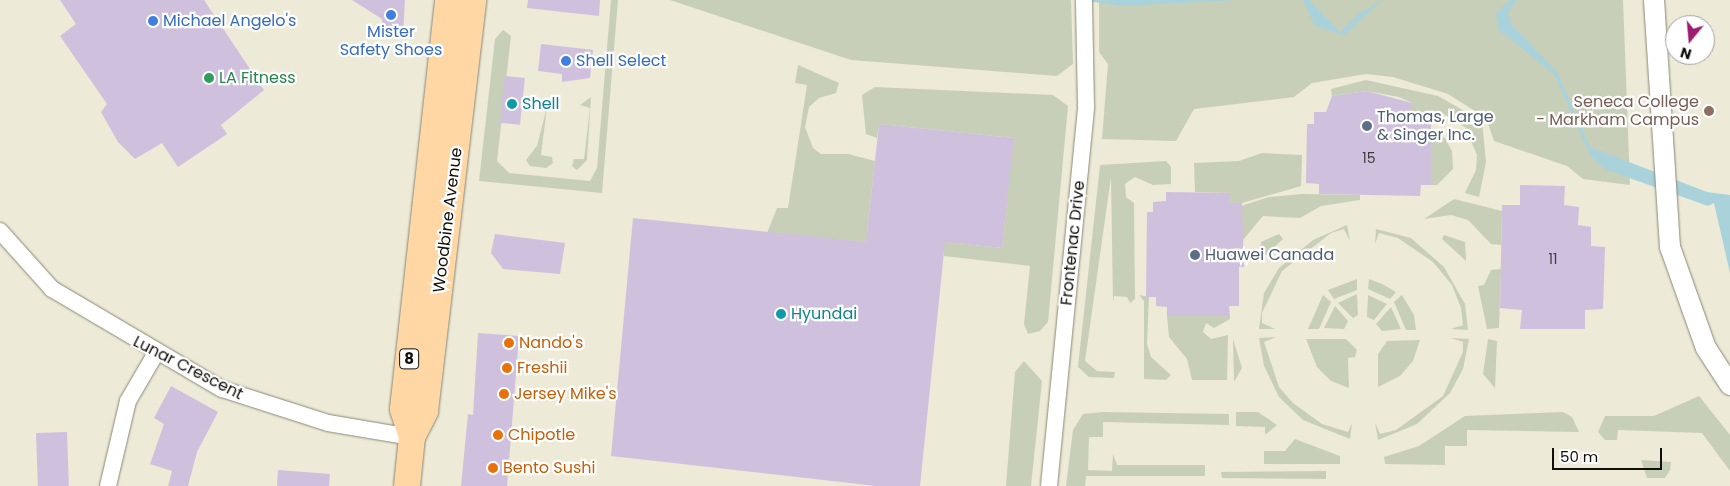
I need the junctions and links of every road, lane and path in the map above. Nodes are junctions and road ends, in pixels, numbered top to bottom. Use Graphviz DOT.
graph roads {
  1 [pos="448,0"];
  2 [pos="473,0"];
  3 [pos="1084,0"];
  4 [pos="1654,0"];
  5 [pos="0,231"];
  6 [pos="5,249"];
  7 [pos="156,353"];
  8 [pos="1730,385"];
  9 [pos="412,437"];
  10 [pos="108,486"];
  11 [pos="407,486"];
  12 [pos="1049,486"];
  1 -- 9 [label="main road, Woodbine Avenue / 8"];
  2 -- 9 [label="main road, Woodbine Avenue / 8"];
  3 -- 12 [label="street, Frontenac Drive"];
  4 -- 8 [label="street"];
  5 -- 6 [label="street, Lunar Crescent"];
  6 -- 7 [label="street, Lunar Crescent"];
  7 -- 9 [label="street, Lunar Crescent"];
  7 -- 10 [label="street"];
  9 -- 11 [label="main road, Woodbine Avenue / 8"];
}
